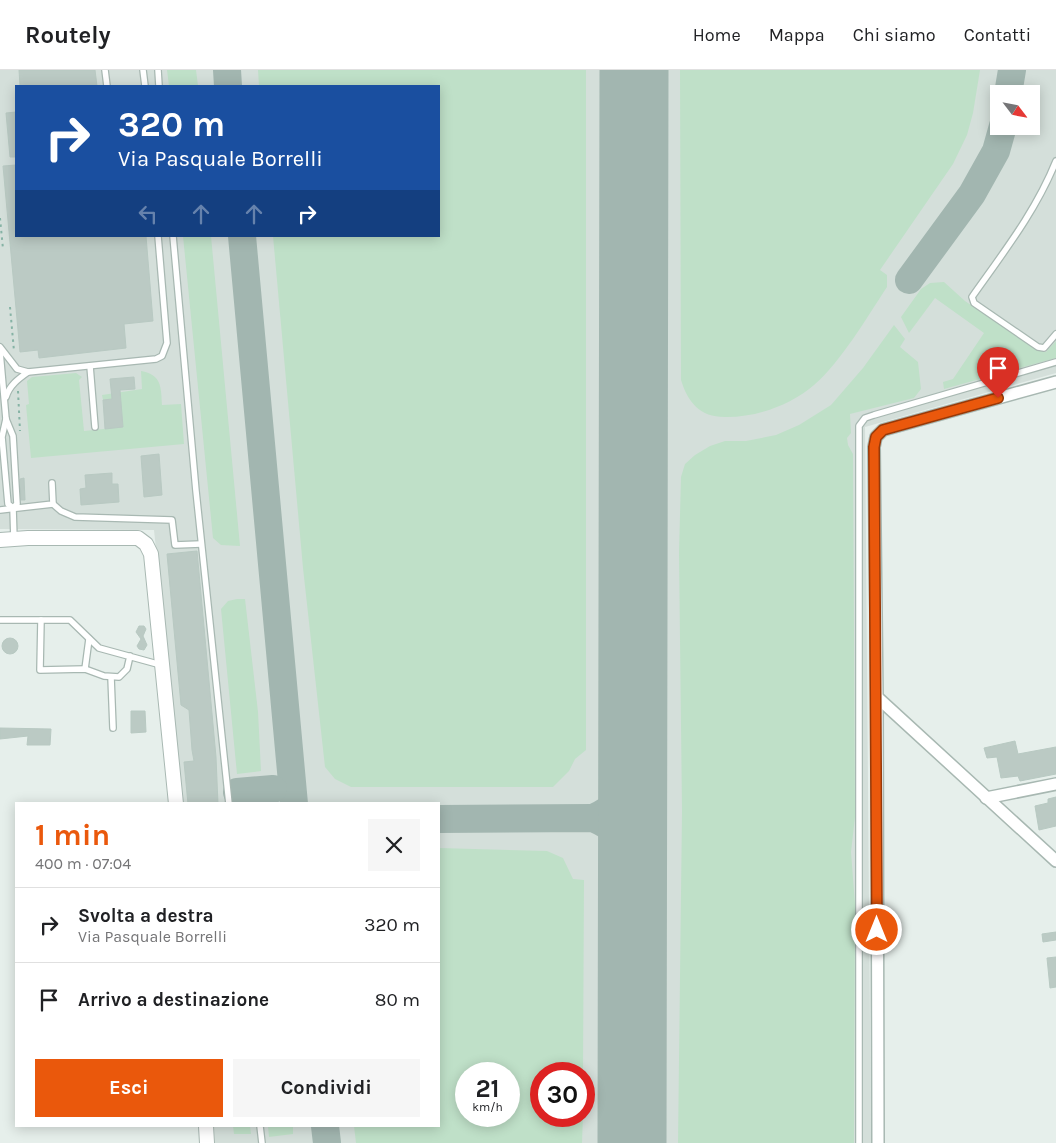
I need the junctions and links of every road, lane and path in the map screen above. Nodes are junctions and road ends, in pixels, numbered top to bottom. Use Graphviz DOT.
graph roads {
  1 [pos="105,70"];
  2 [pos="143,70"];
  3 [pos="158,70"];
  4 [pos="107,85"];
  5 [pos="145,85"];
  6 [pos="159,85"];
  7 [pos="1056,161"];
  8 [pos="0,218"];
  9 [pos="158,237"];
  10 [pos="173,237"];
  11 [pos="3,249"];
  12 [pos="1056,334"];
  13 [pos="0,347"];
  14 [pos="0,352"];
  15 [pos="1056,362"];
  16 [pos="90,366"];
  17 [pos="28,372"];
  18 [pos="1056,382"];
  19 [pos="4,402"];
  20 [pos="6,420"];
  21 [pos="95,427"];
  22 [pos="52,484"];
  23 [pos="53,504"];
  24 [pos="13,508"];
  25 [pos="0,510"];
  26 [pos="7,540"];
  27 [pos="201,544"];
  28 [pos="0,620"];
  29 [pos="40,620"];
  30 [pos="89,639"];
  31 [pos="130,656"];
  32 [pos="161,665"];
  33 [pos="85,669"];
  34 [pos="111,677"];
  35 [pos="876,697"];
  36 [pos="113,728"];
  37 [pos="1056,784"];
  38 [pos="986,798"];
  39 [pos="176,802"];
  40 [pos="229,802"];
  41 [pos="1056,861"];
  42 [pos="206,1127"];
  43 [pos="260,1127"];
  44 [pos="208,1143"];
  45 [pos="262,1143"];
  46 [pos="859,1143"];
  47 [pos="878,1143"];
  1 -- 4 [label="lane"];
  2 -- 5 [label="lane"];
  3 -- 6 [label="lane"];
  7 -- 12 [label="lane"];
  8 -- 11 [label="path"];
  9 -- 16 [label="lane"];
  10 -- 27 [label="lane"];
  13 -- 17 [label="lane"];
  14 -- 19 [label="lane"];
  15 -- 46 [label="lane"];
  16 -- 17 [label="lane"];
  16 -- 21 [label="lane"];
  17 -- 19 [label="lane"];
  18 -- 35 [label="street"];
  19 -- 20 [label="lane"];
  20 -- 24 [label="lane"];
  20 -- 24 [label="lane"];
  22 -- 23 [label="lane"];
  23 -- 24 [label="lane"];
  23 -- 27 [label="lane"];
  24 -- 25 [label="lane"];
  24 -- 26 [label="lane"];
  26 -- 32 [label="street"];
  27 -- 40 [label="lane"];
  28 -- 29 [label="lane"];
  29 -- 30 [label="lane"];
  29 -- 33 [label="lane"];
  30 -- 31 [label="lane"];
  30 -- 33 [label="lane"];
  31 -- 32 [label="lane"];
  31 -- 34 [label="lane"];
  32 -- 39 [label="street"];
  33 -- 34 [label="lane"];
  34 -- 36 [label="lane"];
  35 -- 38 [label="street"];
  35 -- 47 [label="street"];
  37 -- 38 [label="street"];
  38 -- 41 [label="street"];
  42 -- 44 [label="street"];
  43 -- 45 [label="lane"];
}
